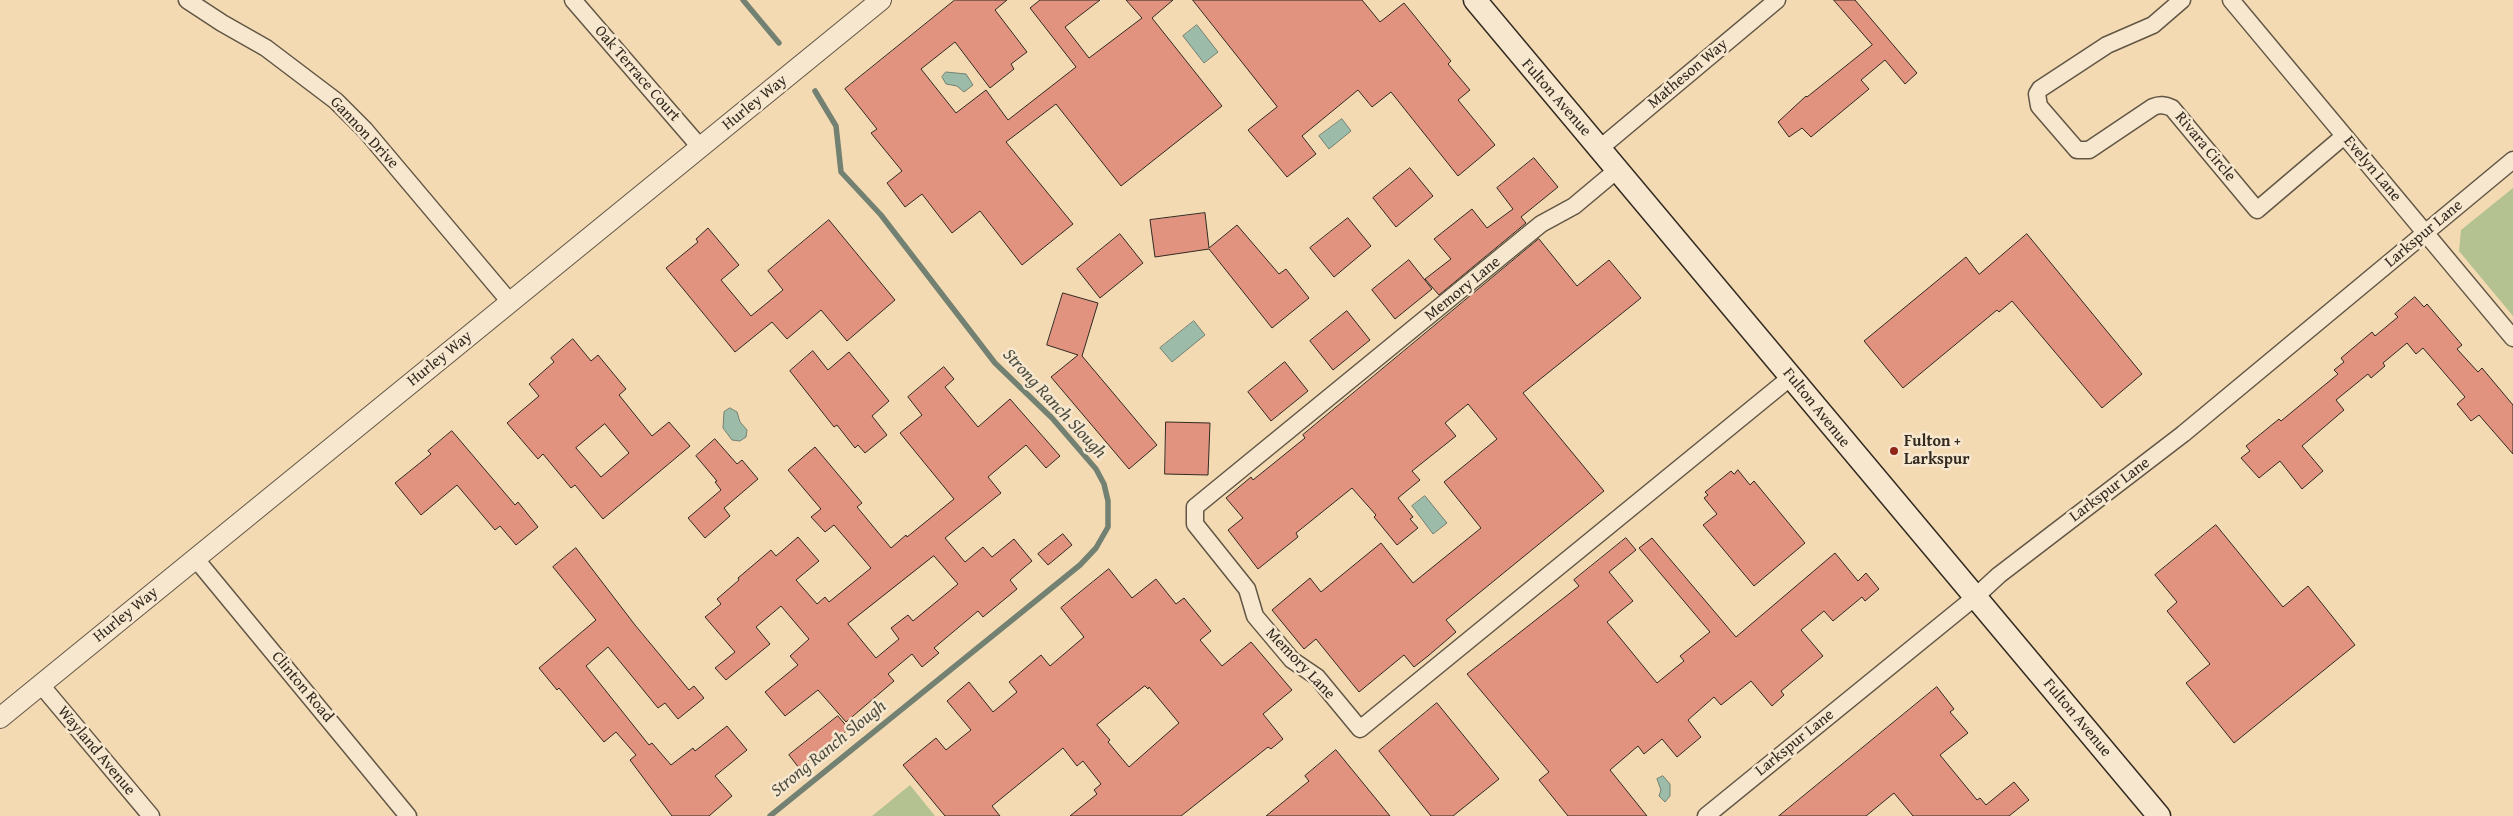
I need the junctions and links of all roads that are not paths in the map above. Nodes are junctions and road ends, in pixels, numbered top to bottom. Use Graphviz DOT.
graph roads {
  1 [pos="187,0"];
  2 [pos="574,0"];
  3 [pos="881,0"];
  4 [pos="1475,0"];
  5 [pos="1777,0"];
  6 [pos="2182,0"];
  7 [pos="2231,0"];
  8 [pos="2344,136"];
  9 [pos="700,148"];
  10 [pos="1599,148"];
  11 [pos="2513,160"];
  12 [pos="1617,170"];
  13 [pos="2425,233"];
  14 [pos="510,302"];
  15 [pos="2513,338"];
  16 [pos="1791,377"];
  17 [pos="195,558"];
  18 [pos="1974,598"];
  19 [pos="41,685"];
  20 [pos="0,718"];
  21 [pos="151,816"];
  22 [pos="408,816"];
  23 [pos="1706,816"];
  24 [pos="2159,816"];
  1 -- 14 [label="street, Gannon Drive"];
  2 -- 9 [label="street, Oak Terrace Court"];
  3 -- 9 [label="street, Hurley Way"];
  4 -- 10 [label="main road, Fulton Avenue"];
  5 -- 10 [label="street, Matheson Way"];
  6 -- 8 [label="street, Rivara Circle"];
  7 -- 8 [label="street, Evelyn Lane"];
  8 -- 13 [label="street, Evelyn Lane"];
  9 -- 14 [label="street, Hurley Way"];
  10 -- 12 [label="main road, Fulton Avenue"];
  11 -- 13 [label="street, Larkspur Lane"];
  12 -- 16 [label="main road, Fulton Avenue"];
  12 -- 16 [label="street, Memory Lane"];
  13 -- 15 [label="street, Evelyn Lane"];
  13 -- 18 [label="street, Larkspur Lane"];
  14 -- 17 [label="street, Hurley Way"];
  16 -- 18 [label="main road, Fulton Avenue"];
  17 -- 19 [label="street, Hurley Way"];
  17 -- 22 [label="street, Clinton Road"];
  18 -- 23 [label="street, Larkspur Lane"];
  18 -- 24 [label="main road, Fulton Avenue"];
  19 -- 20 [label="street, Hurley Way"];
  19 -- 21 [label="street, Wayland Avenue"];
}
